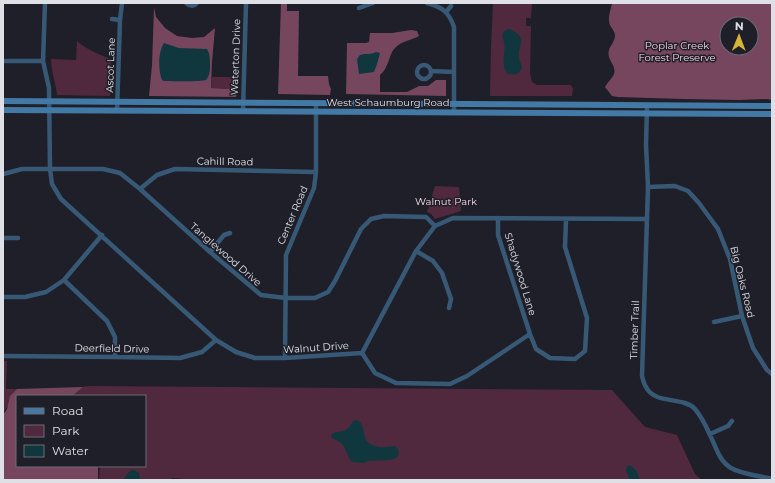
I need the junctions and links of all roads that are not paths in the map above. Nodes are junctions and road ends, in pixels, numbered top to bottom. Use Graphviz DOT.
graph roads {
  1 [pos="45,3"];
  2 [pos="122,3"];
  3 [pos="186,3"];
  4 [pos="197,3"];
  5 [pos="246,3"];
  6 [pos="373,3"];
  7 [pos="427,3"];
  8 [pos="451,6"];
  9 [pos="359,8"];
  10 [pos="446,12"];
  11 [pos="112,19"];
  12 [pos="120,20"];
  13 [pos="3,60"];
  14 [pos="43,61"];
  15 [pos="431,71"];
  16 [pos="454,72"];
  17 [pos="3,101"];
  18 [pos="50,102"];
  19 [pos="118,102"];
  20 [pos="243,103"];
  21 [pos="316,103"];
  22 [pos="454,104"];
  23 [pos="647,105"];
  24 [pos="772,106"];
  25 [pos="3,110"];
  26 [pos="50,110"];
  27 [pos="117,111"];
  28 [pos="243,111"];
  29 [pos="316,112"];
  30 [pos="454,112"];
  31 [pos="647,114"];
  32 [pos="772,114"];
  33 [pos="50,169"];
  34 [pos="316,172"];
  35 [pos="3,174"];
  36 [pos="648,187"];
  37 [pos="140,189"];
  38 [pos="498,218"];
  39 [pos="566,219"];
  40 [pos="647,219"];
  41 [pos="434,226"];
  42 [pos="230,233"];
  43 [pos="102,235"];
  44 [pos="3,238"];
  45 [pos="18,238"];
  46 [pos="416,251"];
  47 [pos="210,252"];
  48 [pos="64,280"];
  49 [pos="3,296"];
  50 [pos="286,298"];
  51 [pos="449,308"];
  52 [pos="742,316"];
  53 [pos="714,322"];
  54 [pos="530,334"];
  55 [pos="216,340"];
  56 [pos="362,353"];
  57 [pos="3,356"];
  58 [pos="116,357"];
  59 [pos="285,358"];
  60 [pos="772,374"];
  61 [pos="732,421"];
  62 [pos="710,434"];
  63 [pos="772,479"];
  1 -- 14 [label="street, Walnut Drive"];
  2 -- 12 [label="street, Ascot Lane"];
  3 -- 4 [label="street"];
  5 -- 20 [label="street, Waterton Drive"];
  6 -- 9 [label="street"];
  7 -- 10 [label="street"];
  8 -- 10 [label="street"];
  10 -- 16 [label="street"];
  11 -- 12 [label="street"];
  12 -- 19 [label="street, Ascot Lane"];
  13 -- 14 [label="street"];
  14 -- 18 [label="street, Walnut Drive"];
  15 -- 16 [label="street"];
  16 -- 22 [label="street"];
  17 -- 18 [label="main road, West Schaumburg Road"];
  18 -- 19 [label="main road, West Schaumburg Road"];
  18 -- 26 [label="street, Walnut Drive"];
  19 -- 20 [label="main road, West Schaumburg Road"];
  19 -- 27 [label="street, Ascot Lane"];
  20 -- 21 [label="main road, West Schaumburg Road"];
  20 -- 28 [label="street, Waterton Drive"];
  21 -- 22 [label="main road, West Schaumburg Road"];
  21 -- 29 [label="street, Center Road"];
  22 -- 23 [label="main road, West Schaumburg Road"];
  22 -- 30 [label="street"];
  23 -- 24 [label="main road, West Schaumburg Road"];
  23 -- 31 [label="street, Timber Trail"];
  25 -- 26 [label="main road, West Schaumburg Road"];
  26 -- 27 [label="main road, West Schaumburg Road"];
  26 -- 33 [label="street, Walnut Drive"];
  27 -- 28 [label="main road, West Schaumburg Road"];
  28 -- 29 [label="main road, West Schaumburg Road"];
  29 -- 30 [label="main road, West Schaumburg Road"];
  29 -- 34 [label="street, Center Road"];
  30 -- 31 [label="main road, West Schaumburg Road"];
  31 -- 32 [label="main road, West Schaumburg Road"];
  31 -- 36 [label="street, Timber Trail"];
  33 -- 35 [label="street, Tanglewood Drive"];
  33 -- 37 [label="street, Tanglewood Drive"];
  33 -- 43 [label="street, Walnut Drive"];
  34 -- 37 [label="street, Cahill Road"];
  34 -- 50 [label="street, Center Road"];
  36 -- 40 [label="street, Timber Trail"];
  36 -- 52 [label="street, Big Oaks Road"];
  37 -- 47 [label="street, Tanglewood Drive"];
  38 -- 39 [label="street"];
  38 -- 41 [label="street"];
  38 -- 54 [label="street, Shadywood Lane"];
  39 -- 40 [label="street"];
  39 -- 54 [label="street, Shadywood Lane"];
  40 -- 62 [label="street, Timber Trail"];
  41 -- 46 [label="street, Walnut Drive"];
  41 -- 50 [label="street, Tanglewood Drive"];
  42 -- 47 [label="street"];
  43 -- 48 [label="street"];
  43 -- 55 [label="street, Walnut Drive"];
  44 -- 45 [label="street"];
  46 -- 51 [label="street"];
  46 -- 56 [label="street, Walnut Drive"];
  47 -- 50 [label="street, Tanglewood Drive"];
  48 -- 49 [label="street"];
  48 -- 58 [label="street"];
  50 -- 59 [label="street, Center Road"];
  52 -- 53 [label="street"];
  52 -- 60 [label="street, Big Oaks Road"];
  54 -- 56 [label="street"];
  55 -- 58 [label="street, Deerfield Drive"];
  55 -- 59 [label="street, Walnut Drive"];
  56 -- 59 [label="street, Walnut Drive"];
  57 -- 58 [label="street, Deerfield Drive"];
  61 -- 62 [label="street"];
  62 -- 63 [label="street, Timber Trail"];
}
